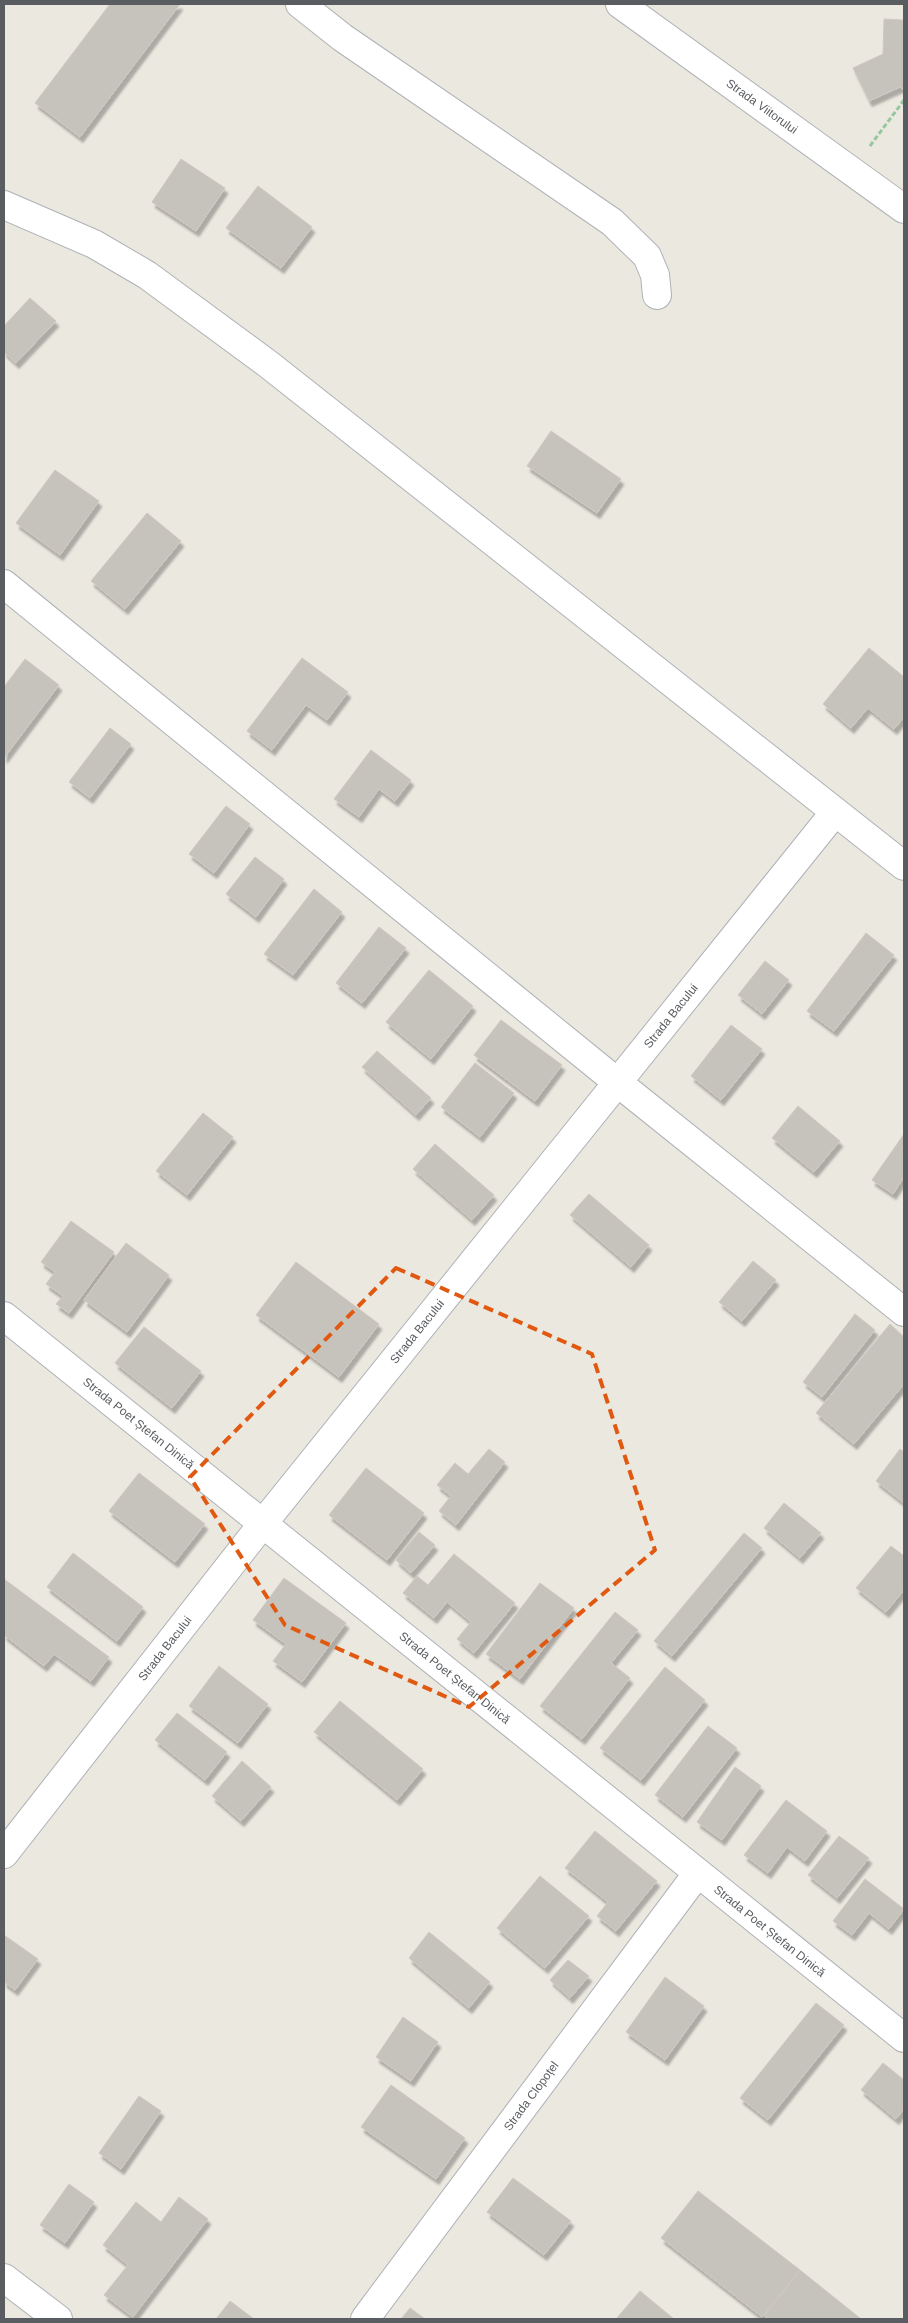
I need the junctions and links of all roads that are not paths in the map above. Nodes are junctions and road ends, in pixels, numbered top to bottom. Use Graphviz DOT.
graph roads {
  1 [pos="300,4"];
  2 [pos="620,4"];
  3 [pos="4,205"];
  4 [pos="904,209"];
  5 [pos="657,295"];
  6 [pos="4,584"];
  7 [pos="836,812"];
  8 [pos="904,866"];
  9 [pos="618,1082"];
  10 [pos="904,1312"];
  11 [pos="4,1316"];
  12 [pos="264,1522"];
  13 [pos="4,1854"];
  14 [pos="697,1874"];
  15 [pos="904,2038"];
  16 [pos="4,2278"];
  17 [pos="58,2319"];
  18 [pos="365,2319"];
  1 -- 5 [label="street"];
  2 -- 4 [label="street, Strada Viitorului"];
  3 -- 7 [label="street"];
  6 -- 9 [label="street"];
  7 -- 8 [label="street"];
  7 -- 9 [label="street, Strada Bacului"];
  9 -- 10 [label="street"];
  9 -- 12 [label="street, Strada Bacului"];
  11 -- 12 [label="street, Strada Poet Ștefan Dinică"];
  12 -- 13 [label="street, Strada Bacului"];
  12 -- 14 [label="street, Strada Poet Ștefan Dinică"];
  14 -- 15 [label="street, Strada Poet Ștefan Dinică"];
  14 -- 18 [label="street, Strada Clopoțel"];
  16 -- 17 [label="street"];
}
